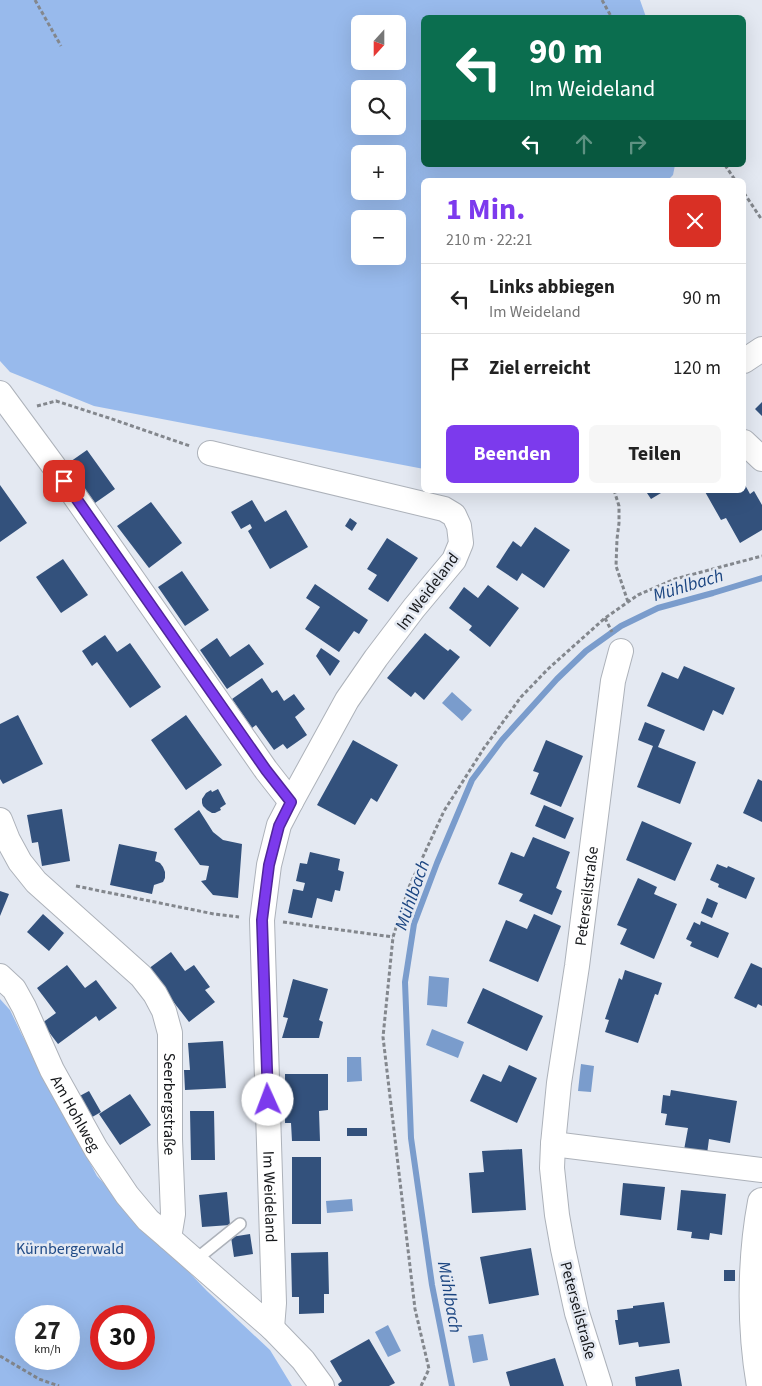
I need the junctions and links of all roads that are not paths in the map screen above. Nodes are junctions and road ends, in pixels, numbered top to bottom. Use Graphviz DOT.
graph roads {
  1 [pos="762,349"];
  2 [pos="746,360"];
  3 [pos="0,393"];
  4 [pos="746,444"];
  5 [pos="210,453"];
  6 [pos="762,460"];
  7 [pos="621,651"];
  8 [pos="291,802"];
  9 [pos="0,820"];
  10 [pos="0,976"];
  11 [pos="552,1144"];
  12 [pos="762,1170"];
  13 [pos="762,1202"];
  14 [pos="240,1224"];
  15 [pos="169,1238"];
  16 [pos="194,1261"];
  17 [pos="272,1328"];
  18 [pos="761,1381"];
  19 [pos="322,1386"];
  20 [pos="600,1386"];
  1 -- 2 [label="street"];
  3 -- 8 [label="street"];
  4 -- 6 [label="street"];
  5 -- 8 [label="street, Im Weideland"];
  7 -- 11 [label="street, Peterseilstraße"];
  8 -- 17 [label="street, Im Weideland"];
  9 -- 15 [label="street, Seerbergstraße"];
  10 -- 15 [label="street, Am Hohlweg"];
  11 -- 12 [label="street"];
  11 -- 20 [label="street, Peterseilstraße"];
  13 -- 18 [label="street"];
  14 -- 16 [label="lane"];
  15 -- 16 [label="street"];
  16 -- 17 [label="street"];
  17 -- 19 [label="street"];
}
